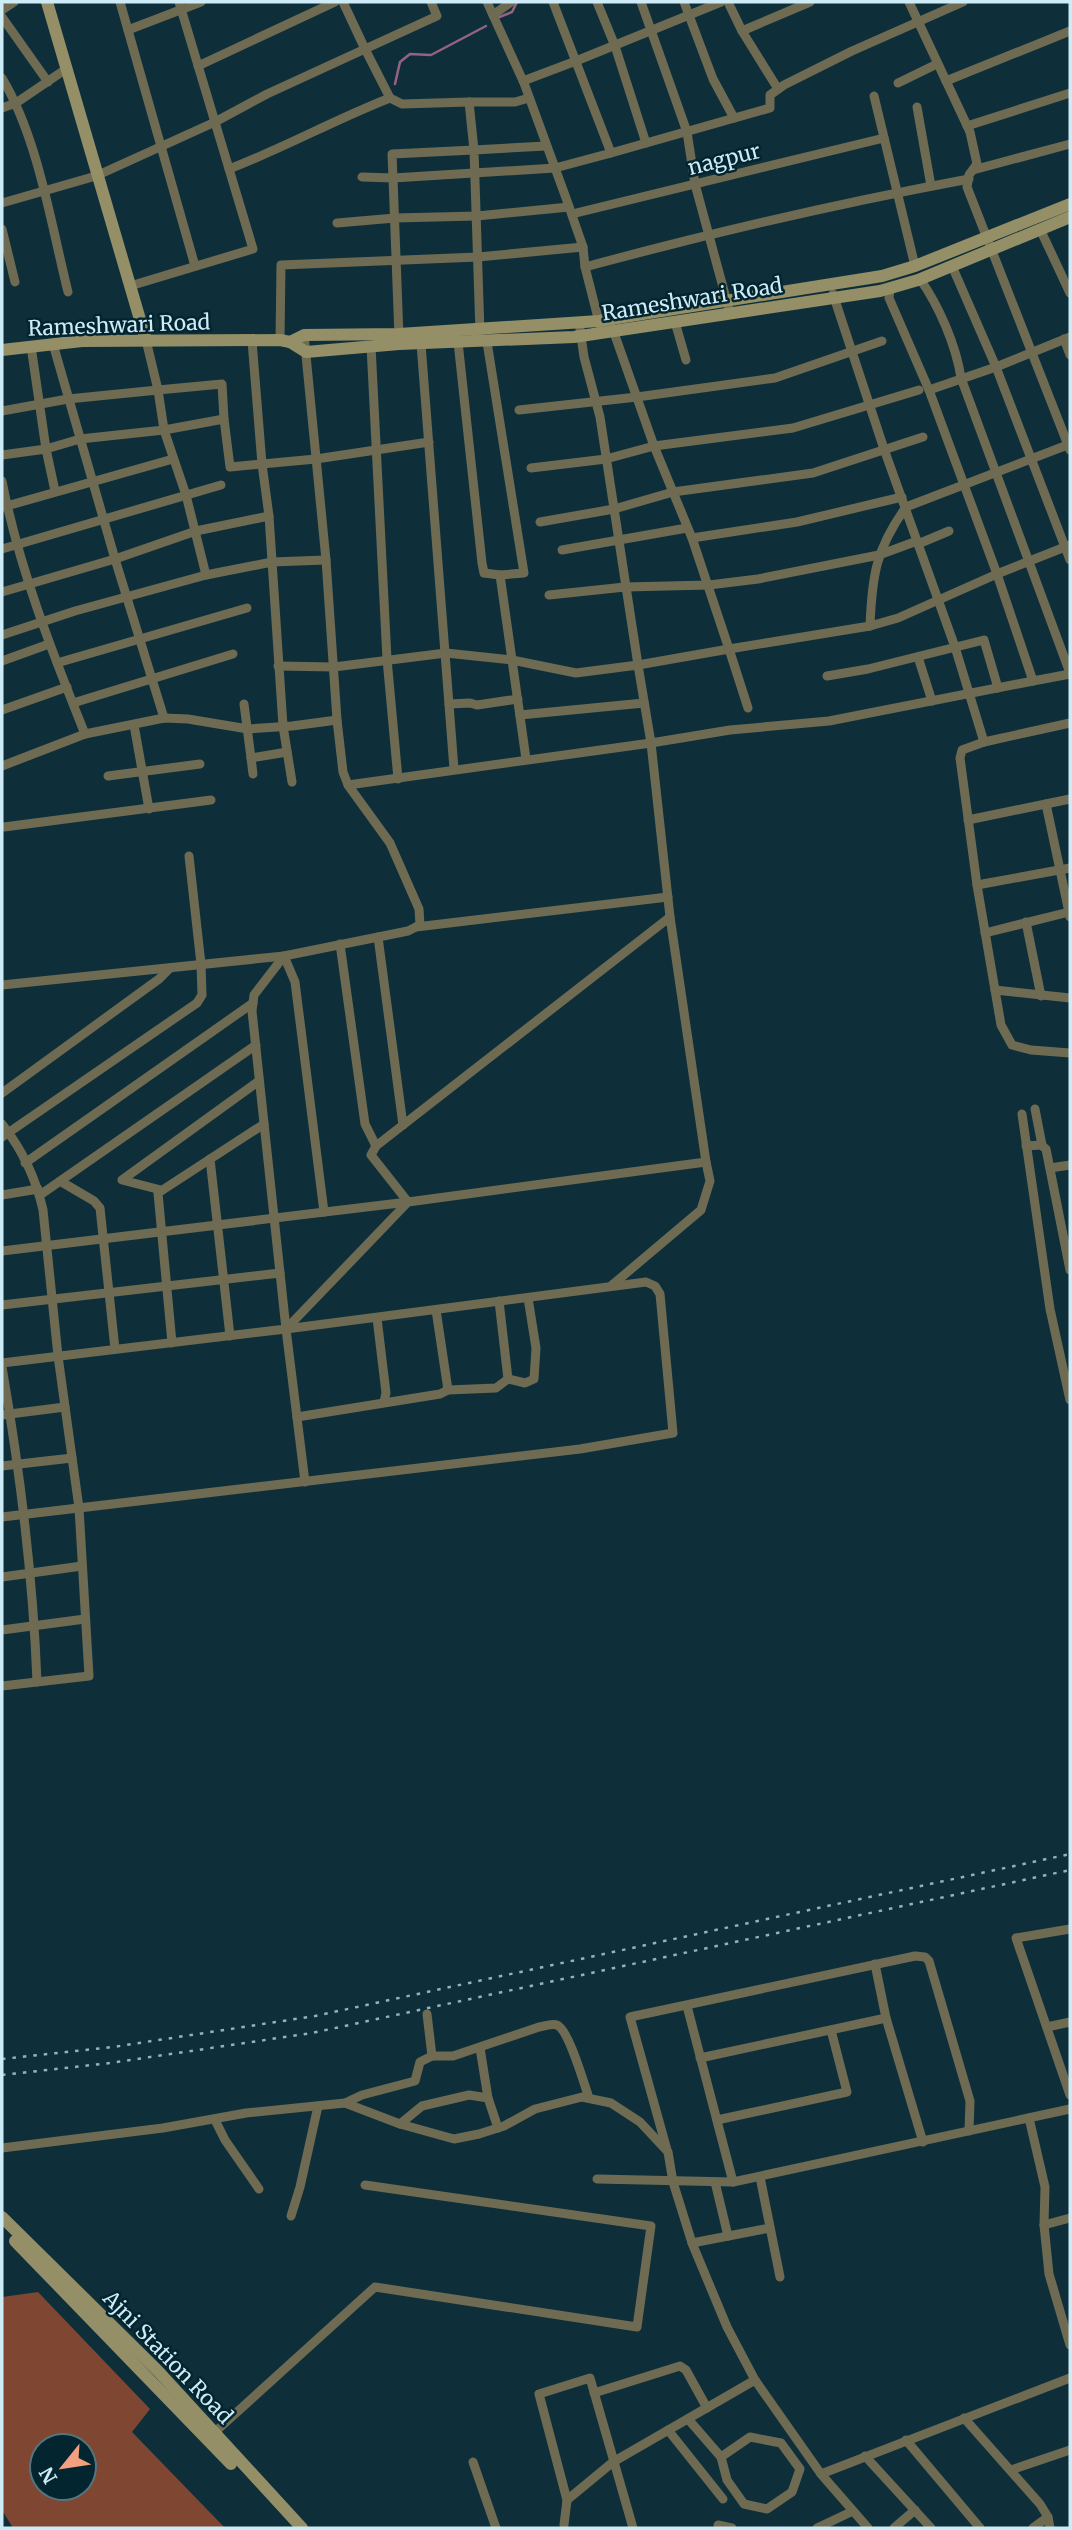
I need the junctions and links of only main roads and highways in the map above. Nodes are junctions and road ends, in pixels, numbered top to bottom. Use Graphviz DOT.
graph roads {
  1 [pos="47,2"];
  2 [pos="1070,204"];
  3 [pos="1070,217"];
  4 [pos="917,273"];
  5 [pos="832,291"];
  6 [pos="606,326"];
  7 [pos="399,339"];
  8 [pos="146,341"];
  9 [pos="285,341"];
  10 [pos="2,350"];
  11 [pos="2,2217"];
  12 [pos="2,2228"];
  13 [pos="69,2290"];
  14 [pos="215,2438"];
  15 [pos="291,2528"];
  16 [pos="302,2528"];
  1 -- 8 [label="main road"];
  2 -- 4 [label="main road"];
  3 -- 4 [label="main road, Rameshwari Road"];
  4 -- 5 [label="main road"];
  4 -- 5 [label="main road, Rameshwari Road"];
  5 -- 6 [label="main road, Rameshwari Road"];
  5 -- 6 [label="main road"];
  6 -- 7 [label="main road"];
  6 -- 7 [label="main road, Rameshwari Road"];
  7 -- 9 [label="main road"];
  7 -- 9 [label="main road, Rameshwari Road"];
  8 -- 9 [label="main road, Rameshwari Road"];
  8 -- 10 [label="main road, Rameshwari Road"];
  11 -- 13 [label="main road, Ajni Station Road"];
  12 -- 13 [label="main road, Ajni Station Road"];
  13 -- 14 [label="main road, Ajni Station Road"];
  14 -- 15 [label="main road, Ajni Station Road"];
  14 -- 16 [label="main road, Ajni Station Road"];
}
